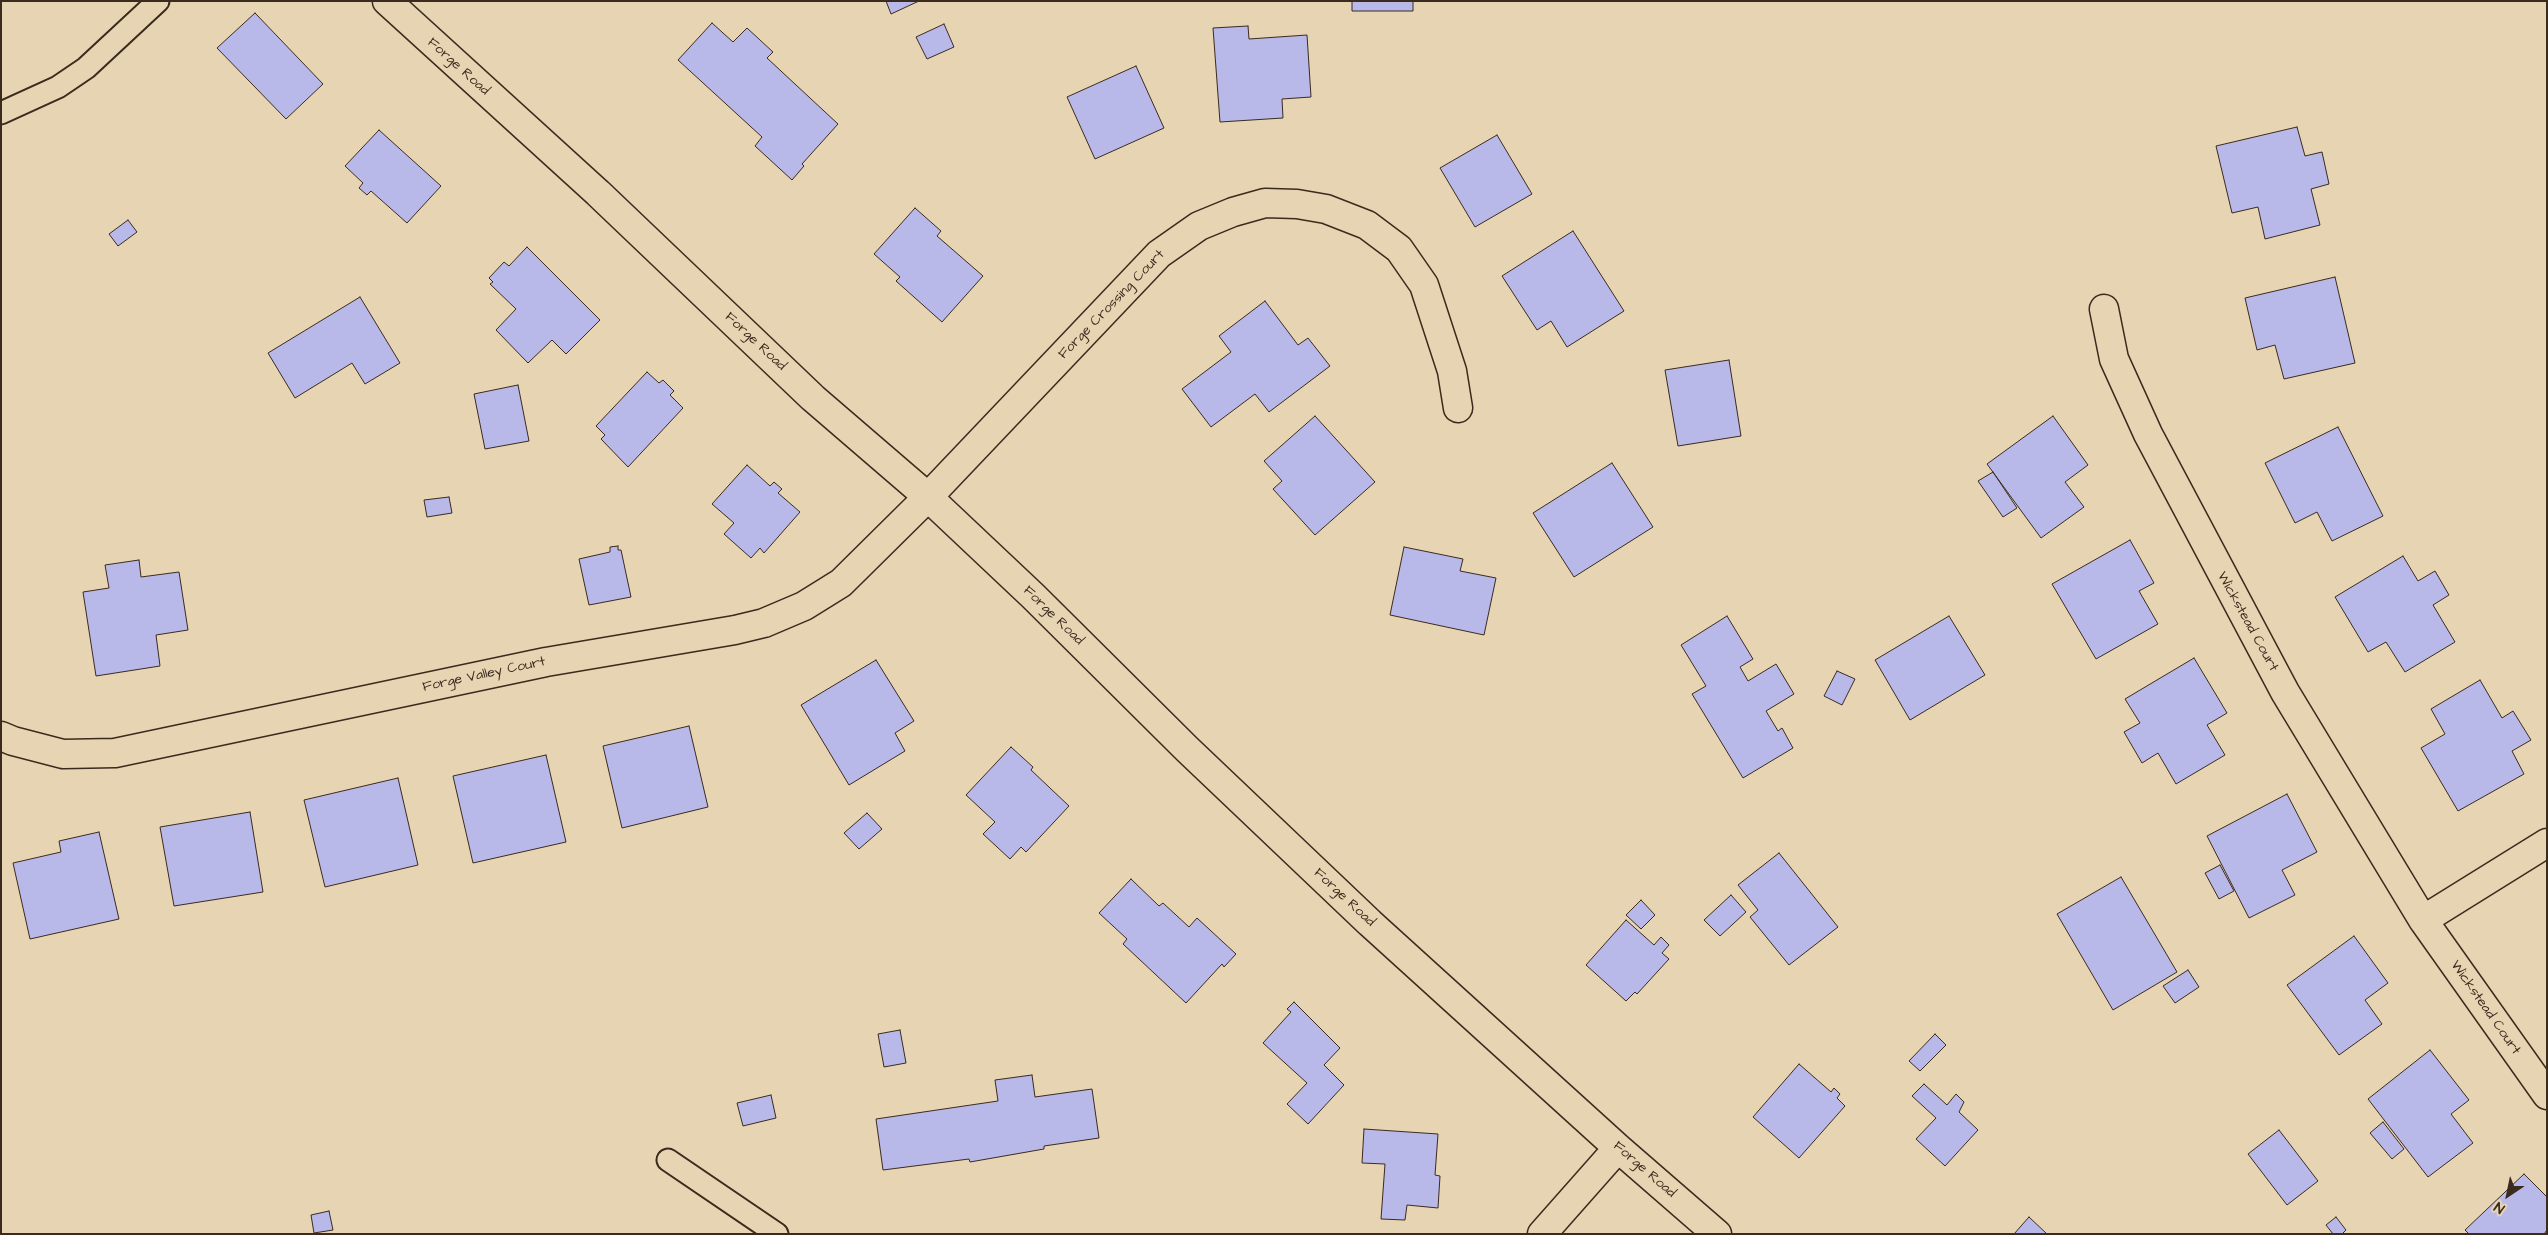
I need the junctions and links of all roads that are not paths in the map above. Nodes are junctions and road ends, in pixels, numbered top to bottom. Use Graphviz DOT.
graph roads {
  1 [pos="158,1"];
  2 [pos="387,1"];
  3 [pos="1,113"];
  4 [pos="2104,309"];
  5 [pos="1458,408"];
  6 [pos="928,496"];
  7 [pos="1,736"];
  8 [pos="2547,843"];
  9 [pos="2423,920"];
  10 [pos="2547,1095"];
  11 [pos="1618,1148"];
  12 [pos="668,1160"];
  13 [pos="777,1234"];
  14 [pos="1542,1234"];
  15 [pos="1717,1234"];
  1 -- 3 [label="lane"];
  2 -- 6 [label="street, Forge Road"];
  4 -- 9 [label="street, Wickstead Court"];
  5 -- 6 [label="street, Forge Crossing Court"];
  6 -- 7 [label="street, Forge Valley Court"];
  6 -- 11 [label="street, Forge Road"];
  8 -- 9 [label="street"];
  9 -- 10 [label="street, Wickstead Court"];
  11 -- 14 [label="street"];
  11 -- 15 [label="street, Forge Road"];
  12 -- 13 [label="lane"];
}
